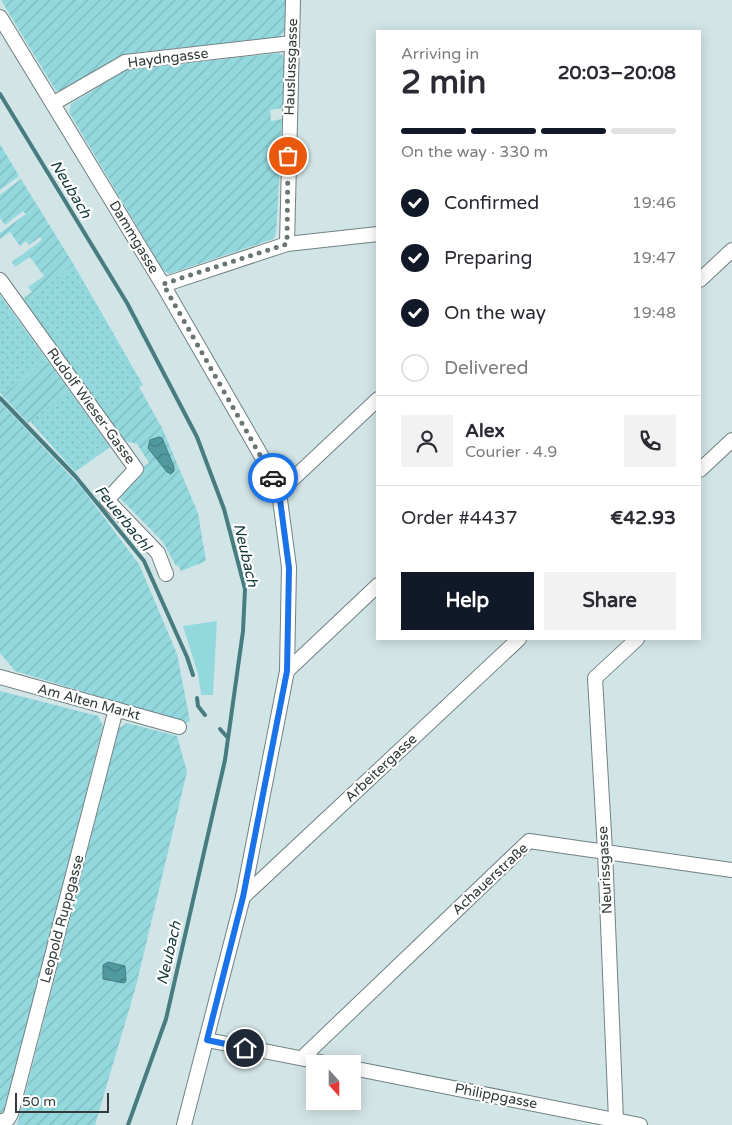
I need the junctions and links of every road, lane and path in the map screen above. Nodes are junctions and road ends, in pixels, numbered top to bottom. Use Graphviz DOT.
graph roads {
  1 [pos="293,0"];
  2 [pos="2,21"];
  3 [pos="292,43"];
  4 [pos="54,103"];
  5 [pos="376,234"];
  6 [pos="287,244"];
  7 [pos="732,250"];
  8 [pos="701,279"];
  9 [pos="0,280"];
  10 [pos="163,284"];
  11 [pos="376,401"];
  12 [pos="732,440"];
  13 [pos="701,469"];
  14 [pos="279,492"];
  15 [pos="166,574"];
  16 [pos="376,587"];
  17 [pos="518,640"];
  18 [pos="636,640"];
  19 [pos="287,671"];
  20 [pos="0,677"];
  21 [pos="116,709"];
  22 [pos="179,727"];
  23 [pos="605,851"];
  24 [pos="732,870"];
  25 [pos="243,897"];
  26 [pos="207,1040"];
  27 [pos="302,1058"];
  28 [pos="306,1059"];
  29 [pos="361,1070"];
  30 [pos="616,1120"];
  31 [pos="0,1122"];
  32 [pos="184,1125"];
  33 [pos="640,1125"];
  1 -- 3 [label="street, Hauslussgasse"];
  2 -- 4 [label="street, Dammgasse"];
  3 -- 4 [label="street, Haydngasse"];
  3 -- 6 [label="street, Hauslussgasse"];
  4 -- 10 [label="street, Dammgasse"];
  5 -- 6 [label="street"];
  6 -- 10 [label="street"];
  7 -- 8 [label="street"];
  9 -- 15 [label="street, Rudolf Wieser-Gasse"];
  10 -- 14 [label="street, Dammgasse"];
  11 -- 14 [label="street"];
  12 -- 13 [label="street"];
  14 -- 19 [label="street, Dammgasse"];
  16 -- 19 [label="street"];
  17 -- 25 [label="street, Arbeitergasse"];
  18 -- 23 [label="street, Neurissgasse"];
  19 -- 25 [label="street, Dammgasse"];
  20 -- 21 [label="street, Am Alten Markt"];
  21 -- 22 [label="street, Am Alten Markt"];
  21 -- 31 [label="street, Leopold Ruppgasse"];
  23 -- 24 [label="street, Achauerstraße"];
  23 -- 27 [label="street, Achauerstraße"];
  23 -- 30 [label="street, Neurissgasse"];
  25 -- 26 [label="street, Dammgasse"];
  26 -- 27 [label="street"];
  26 -- 32 [label="street, Dammgasse"];
  27 -- 28 [label="street"];
  29 -- 30 [label="street, Philippgasse"];
  30 -- 33 [label="street, Philippgasse"];
}
